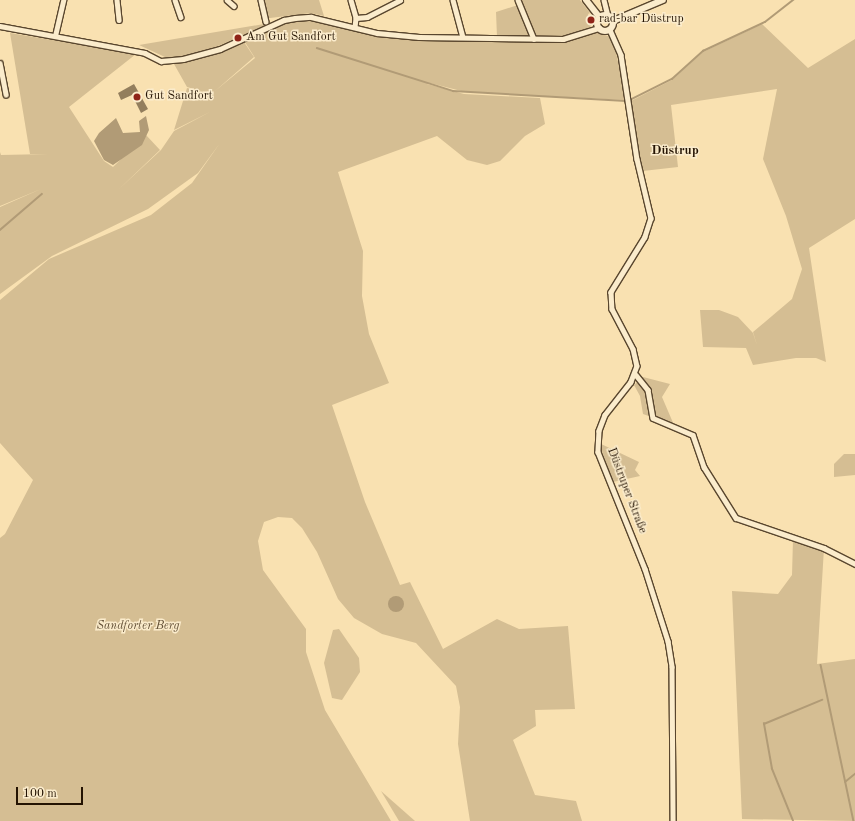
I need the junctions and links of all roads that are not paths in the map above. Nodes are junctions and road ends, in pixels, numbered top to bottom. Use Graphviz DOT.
graph roads {
  1 [pos="63,0"];
  2 [pos="117,0"];
  3 [pos="175,0"];
  4 [pos="227,0"];
  5 [pos="260,0"];
  6 [pos="351,0"];
  7 [pos="400,0"];
  8 [pos="453,0"];
  9 [pos="518,0"];
  10 [pos="586,0"];
  11 [pos="604,0"];
  12 [pos="663,0"];
  13 [pos="234,6"];
  14 [pos="608,16"];
  15 [pos="181,17"];
  16 [pos="356,18"];
  17 [pos="600,18"];
  18 [pos="119,20"];
  19 [pos="266,21"];
  20 [pos="613,21"];
  21 [pos="0,26"];
  22 [pos="355,27"];
  23 [pos="599,28"];
  24 [pos="610,30"];
  25 [pos="54,36"];
  26 [pos="463,37"];
  27 [pos="534,39"];
  28 [pos="0,63"];
  29 [pos="6,94"];
  30 [pos="636,375"];
  31 [pos="855,564"];
  32 [pos="673,821"];
  1 -- 25 [label="street"];
  2 -- 18 [label="street"];
  3 -- 15 [label="street"];
  4 -- 13 [label="street"];
  5 -- 19 [label="street"];
  6 -- 16 [label="street"];
  7 -- 16 [label="street"];
  8 -- 26 [label="street"];
  9 -- 27 [label="street"];
  10 -- 17 [label="street"];
  11 -- 14 [label="street"];
  12 -- 20 [label="street"];
  14 -- 17 [label="street"];
  14 -- 20 [label="street"];
  16 -- 22 [label="street"];
  17 -- 23 [label="street"];
  20 -- 24 [label="street"];
  21 -- 25 [label="street"];
  22 -- 25 [label="street"];
  22 -- 26 [label="street"];
  23 -- 24 [label="street"];
  23 -- 27 [label="street"];
  24 -- 30 [label="street"];
  26 -- 27 [label="street"];
  28 -- 29 [label="street"];
  30 -- 31 [label="street"];
  30 -- 32 [label="street, Düstruper Straße"];
}
